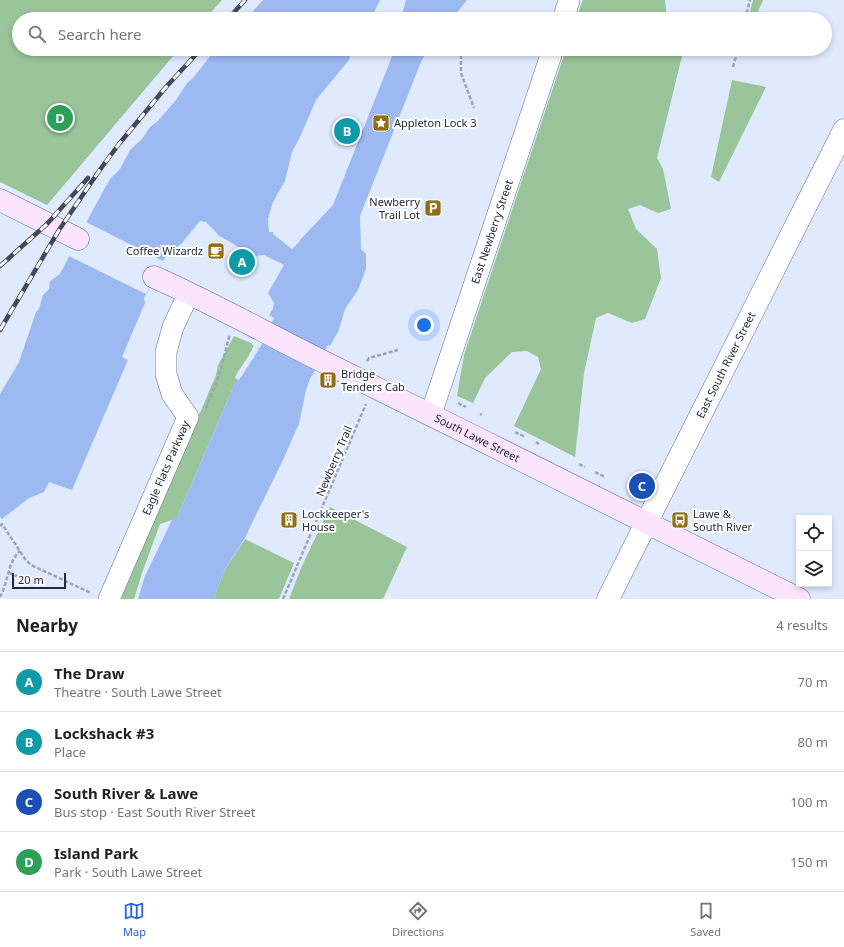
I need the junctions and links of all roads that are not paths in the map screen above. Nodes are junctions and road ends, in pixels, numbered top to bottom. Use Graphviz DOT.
graph roads {
  1 [pos="551,56"];
  2 [pos="844,130"];
  3 [pos="0,200"];
  4 [pos="78,239"];
  5 [pos="154,278"];
  6 [pos="189,293"];
  7 [pos="430,414"];
  8 [pos="646,522"];
  9 [pos="102,597"];
  10 [pos="608,599"];
  11 [pos="799,599"];
  1 -- 7 [label="street, East Newberry Street"];
  2 -- 8 [label="street, East South River Street"];
  3 -- 4 [label="main road"];
  5 -- 6 [label="main road, South Lawe Street"];
  6 -- 7 [label="main road, South Lawe Street"];
  6 -- 9 [label="street, Eagle Flats Parkway"];
  7 -- 8 [label="main road, South Lawe Street"];
  8 -- 10 [label="street, East South River Street"];
  8 -- 11 [label="main road, South Lawe Street"];
}
